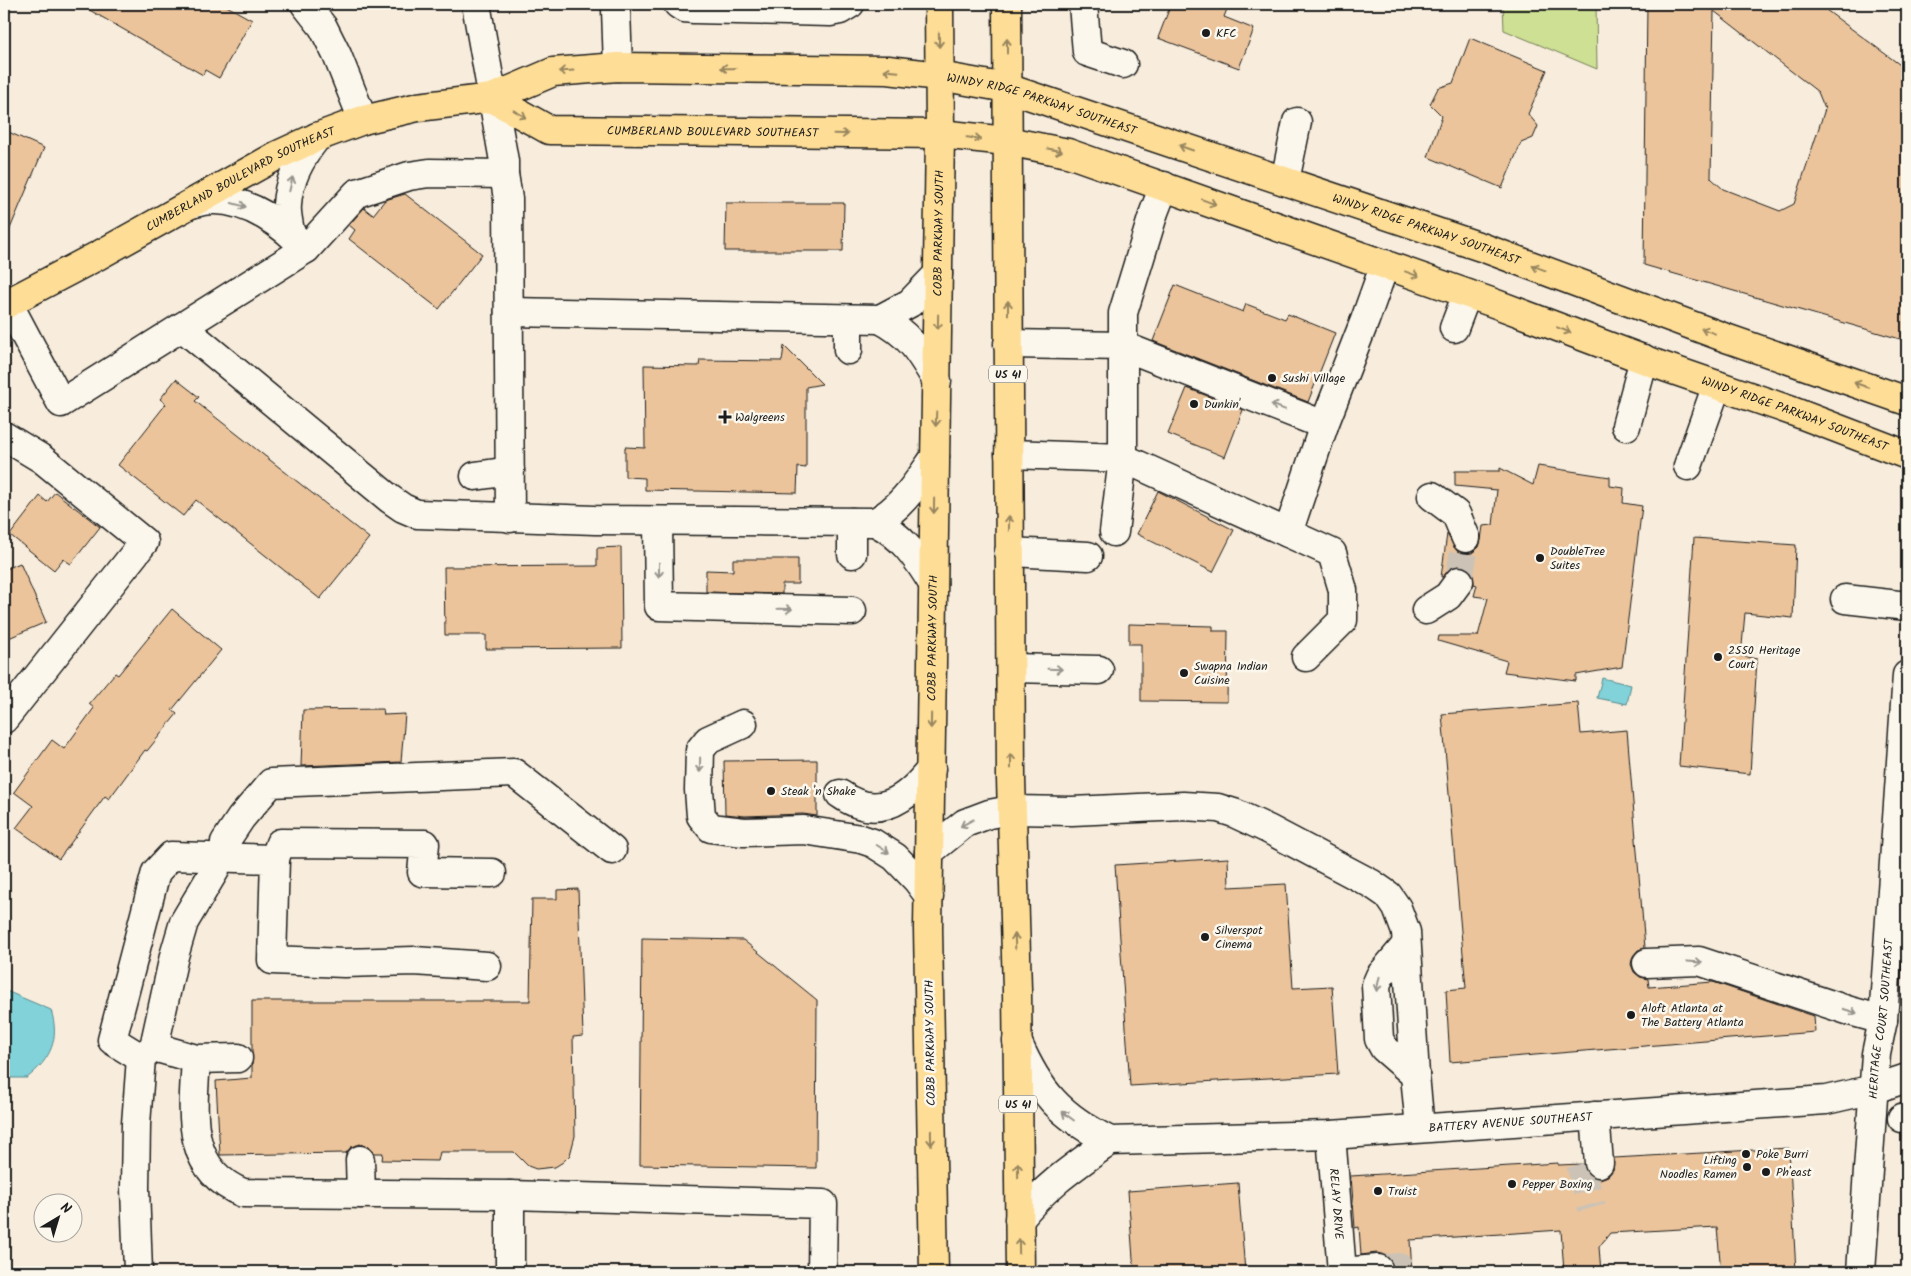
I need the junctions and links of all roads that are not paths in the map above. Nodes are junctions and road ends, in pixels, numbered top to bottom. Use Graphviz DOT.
graph roads {
  1 [pos="305,4"];
  2 [pos="476,4"];
  3 [pos="678,4"];
  4 [pos="850,4"];
  5 [pos="939,4"];
  6 [pos="1008,4"];
  7 [pos="1083,4"];
  8 [pos="616,9"];
  9 [pos="1123,64"];
  10 [pos="618,67"];
  11 [pos="939,76"];
  12 [pos="1007,88"];
  13 [pos="492,98"];
  14 [pos="362,120"];
  15 [pos="1297,122"];
  16 [pos="940,134"];
  17 [pos="317,137"];
  18 [pos="1007,141"];
  19 [pos="504,174"];
  20 [pos="1285,181"];
  21 [pos="1164,186"];
  22 [pos="191,204"];
  23 [pos="298,241"];
  24 [pos="1385,264"];
  25 [pos="938,274"];
  26 [pos="1467,294"];
  27 [pos="6,304"];
  28 [pos="509,312"];
  29 [pos="848,319"];
  30 [pos="880,319"];
  31 [pos="182,327"];
  32 [pos="1454,328"];
  33 [pos="1008,344"];
  34 [pos="1123,346"];
  35 [pos="848,350"];
  36 [pos="1644,360"];
  37 [pos="937,381"];
  38 [pos="1717,385"];
  39 [pos="1907,401"];
  40 [pos="1324,425"];
  41 [pos="1626,426"];
  42 [pos="4,436"];
  43 [pos="1009,454"];
  44 [pos="1907,455"];
  45 [pos="935,457"];
  46 [pos="1123,458"];
  47 [pos="1688,466"];
  48 [pos="510,471"];
  49 [pos="474,476"];
  50 [pos="1432,496"];
  51 [pos="510,518"];
  52 [pos="658,521"];
  53 [pos="863,522"];
  54 [pos="1114,532"];
  55 [pos="1288,533"];
  56 [pos="1466,538"];
  57 [pos="1009,552"];
  58 [pos="852,554"];
  59 [pos="1088,556"];
  60 [pos="1459,581"];
  61 [pos="933,584"];
  62 [pos="1845,599"];
  63 [pos="1907,606"];
  64 [pos="1426,610"];
  65 [pos="852,611"];
  66 [pos="1306,656"];
  67 [pos="1011,668"];
  68 [pos="1099,670"];
  69 [pos="1907,675"];
  70 [pos="4,719"];
  71 [pos="743,724"];
  72 [pos="1905,726"];
  73 [pos="931,769"];
  74 [pos="1011,810"];
  75 [pos="225,842"];
  76 [pos="788,846"];
  77 [pos="837,846"];
  78 [pos="612,850"];
  79 [pos="929,852"];
  80 [pos="275,859"];
  81 [pos="214,870"];
  82 [pos="492,873"];
  83 [pos="929,896"];
  84 [pos="1647,964"];
  85 [pos="487,966"];
  86 [pos="1883,1020"];
  87 [pos="1017,1041"];
  88 [pos="148,1052"];
  89 [pos="196,1058"];
  90 [pos="238,1058"];
  91 [pos="1907,1078"];
  92 [pos="1874,1089"];
  93 [pos="1585,1116"];
  94 [pos="1420,1128"];
  95 [pos="1331,1135"];
  96 [pos="1110,1141"];
  97 [pos="360,1160"];
  98 [pos="1589,1164"];
  99 [pos="361,1194"];
  100 [pos="510,1195"];
  101 [pos="1019,1219"];
  102 [pos="1378,1269"];
  103 [pos="138,1272"];
  104 [pos="510,1272"];
  105 [pos="823,1272"];
  106 [pos="934,1272"];
  107 [pos="1020,1272"];
  108 [pos="1342,1272"];
  109 [pos="1861,1272"];
  1 -- 14 [label="street"];
  2 -- 13 [label="street"];
  3 -- 4 [label="street"];
  5 -- 11 [label="main road, COBB PARKWAY SOUTH, one-way"];
  12 -- 6 [label="main road, US 41, one-way"];
  7 -- 9 [label="street"];
  8 -- 10 [label="street"];
  11 -- 10 [label="main road, CUMBERLAND BOULEVARD SOUTHEAST, one-way"];
  10 -- 13 [label="main road, CUMBERLAND BOULEVARD SOUTHEAST, one-way"];
  11 -- 12 [label="main road, WINDY RIDGE PARKWAY SOUTHEAST"];
  11 -- 16 [label="main road, COBB PARKWAY SOUTH"];
  12 -- 18 [label="main road, US 41"];
  20 -- 12 [label="main road, WINDY RIDGE PARKWAY SOUTHEAST, one-way"];
  13 -- 14 [label="main road, CUMBERLAND BOULEVARD SOUTHEAST"];
  13 -- 16 [label="main road, CUMBERLAND BOULEVARD SOUTHEAST, one-way"];
  13 -- 19 [label="street"];
  14 -- 17 [label="main road, CUMBERLAND BOULEVARD SOUTHEAST"];
  15 -- 20 [label="street"];
  16 -- 18 [label="main road, WINDY RIDGE PARKWAY SOUTHEAST, one-way"];
  16 -- 25 [label="main road, COBB PARKWAY SOUTH"];
  17 -- 22 [label="main road, CUMBERLAND BOULEVARD SOUTHEAST"];
  23 -- 17 [label="street, one-way"];
  18 -- 21 [label="main road, WINDY RIDGE PARKWAY SOUTHEAST, one-way"];
  33 -- 18 [label="main road, US 41, one-way"];
  19 -- 23 [label="street"];
  19 -- 28 [label="street"];
  39 -- 20 [label="main road, WINDY RIDGE PARKWAY SOUTHEAST, one-way"];
  21 -- 24 [label="main road, WINDY RIDGE PARKWAY SOUTHEAST, one-way"];
  21 -- 34 [label="street"];
  22 -- 23 [label="street, one-way"];
  22 -- 27 [label="main road, CUMBERLAND BOULEVARD SOUTHEAST"];
  23 -- 31 [label="street"];
  24 -- 26 [label="main road, WINDY RIDGE PARKWAY SOUTHEAST, one-way"];
  24 -- 40 [label="street"];
  25 -- 30 [label="street"];
  25 -- 37 [label="main road, COBB PARKWAY SOUTH, one-way"];
  26 -- 32 [label="street"];
  26 -- 36 [label="main road, WINDY RIDGE PARKWAY SOUTHEAST, one-way"];
  27 -- 31 [label="street"];
  28 -- 29 [label="street"];
  28 -- 48 [label="street"];
  29 -- 30 [label="street"];
  29 -- 35 [label="street"];
  30 -- 37 [label="street"];
  31 -- 51 [label="street"];
  33 -- 34 [label="street"];
  33 -- 43 [label="main road, US 41"];
  40 -- 34 [label="street, one-way"];
  34 -- 46 [label="street"];
  36 -- 38 [label="main road, WINDY RIDGE PARKWAY SOUTHEAST"];
  36 -- 41 [label="street"];
  37 -- 45 [label="main road, COBB PARKWAY SOUTH, one-way"];
  38 -- 44 [label="main road, WINDY RIDGE PARKWAY SOUTHEAST"];
  38 -- 47 [label="street"];
  40 -- 55 [label="street"];
  42 -- 70 [label="street"];
  43 -- 46 [label="street"];
  57 -- 43 [label="main road, US 41, one-way"];
  45 -- 53 [label="street"];
  45 -- 61 [label="main road, COBB PARKWAY SOUTH, one-way"];
  46 -- 54 [label="street"];
  46 -- 55 [label="street"];
  48 -- 49 [label="street"];
  48 -- 51 [label="street"];
  50 -- 56 [label="street"];
  51 -- 52 [label="street"];
  52 -- 53 [label="street"];
  52 -- 65 [label="street, one-way"];
  53 -- 58 [label="street"];
  53 -- 61 [label="street"];
  55 -- 66 [label="street"];
  57 -- 59 [label="street"];
  57 -- 67 [label="main road, US 41"];
  60 -- 64 [label="street"];
  61 -- 73 [label="main road, COBB PARKWAY SOUTH, one-way"];
  62 -- 63 [label="street"];
  67 -- 68 [label="street, one-way"];
  74 -- 67 [label="main road, US 41, one-way"];
  69 -- 72 [label="street, HERITAGE COURT SOUTHEAST"];
  71 -- 77 [label="street, one-way"];
  72 -- 86 [label="street, HERITAGE COURT SOUTHEAST"];
  73 -- 77 [label="street"];
  73 -- 79 [label="main road, COBB PARKWAY SOUTH"];
  74 -- 79 [label="street, one-way"];
  87 -- 74 [label="main road, US 41, one-way"];
  74 -- 94 [label="street"];
  75 -- 78 [label="street"];
  76 -- 77 [label="street"];
  77 -- 83 [label="street, one-way"];
  79 -- 83 [label="main road, COBB PARKWAY SOUTH"];
  80 -- 82 [label="street"];
  80 -- 85 [label="street"];
  80 -- 88 [label="street"];
  81 -- 88 [label="street"];
  83 -- 106 [label="main road, COBB PARKWAY SOUTH, one-way"];
  84 -- 86 [label="street, one-way"];
  86 -- 92 [label="street, HERITAGE COURT SOUTHEAST"];
  96 -- 87 [label="street, one-way"];
  101 -- 87 [label="main road, US 41, one-way"];
  88 -- 89 [label="street"];
  88 -- 103 [label="street"];
  89 -- 90 [label="street"];
  89 -- 99 [label="street"];
  91 -- 92 [label="street, BATTERY AVENUE SOUTHEAST"];
  92 -- 93 [label="street, BATTERY AVENUE SOUTHEAST"];
  92 -- 109 [label="street, HERITAGE COURT SOUTHEAST"];
  93 -- 94 [label="street, BATTERY AVENUE SOUTHEAST"];
  93 -- 98 [label="street"];
  94 -- 95 [label="street, BATTERY AVENUE SOUTHEAST"];
  95 -- 96 [label="street, BATTERY AVENUE SOUTHEAST"];
  95 -- 108 [label="street, RELAY DRIVE"];
  96 -- 101 [label="street"];
  97 -- 99 [label="street"];
  99 -- 100 [label="street"];
  100 -- 104 [label="street"];
  100 -- 105 [label="street"];
  107 -- 101 [label="main road, US 41, one-way"];
  102 -- 108 [label="street"];
}
